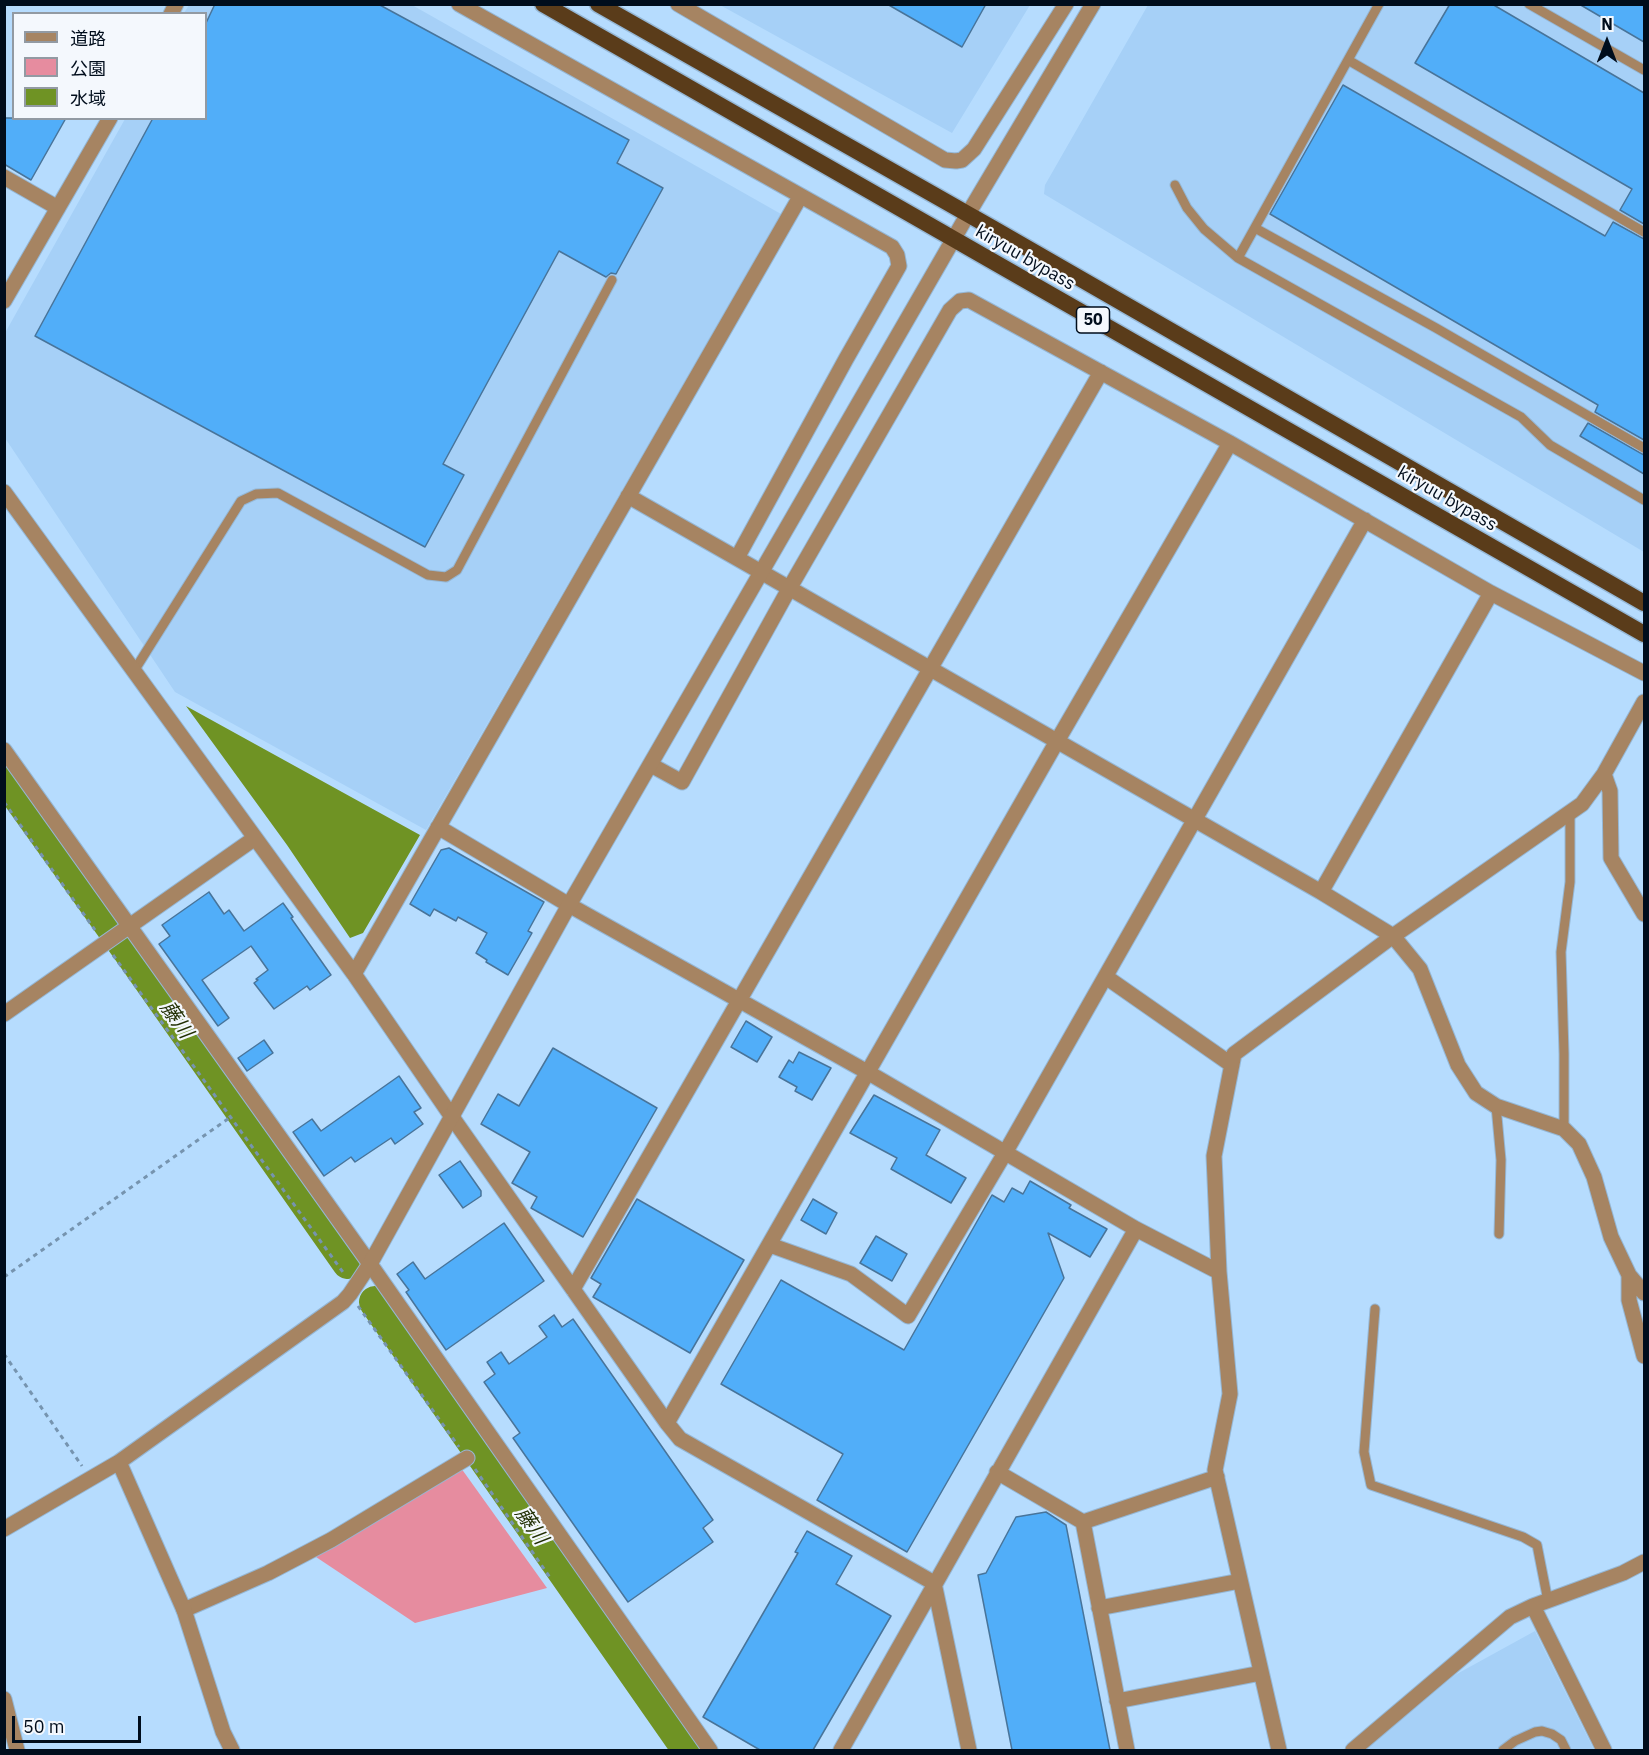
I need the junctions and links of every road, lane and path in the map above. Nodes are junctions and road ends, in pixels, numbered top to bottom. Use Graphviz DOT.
graph roads {
  1 [pos="459,4"];
  2 [pos="543,4"];
  3 [pos="598,4"];
  4 [pos="678,4"];
  5 [pos="1066,4"];
  6 [pos="1093,4"];
  7 [pos="1379,4"];
  8 [pos="1529,4"];
  9 [pos="1348,60"];
  10 [pos="1644,70"];
  11 [pos="109,120"];
  12 [pos="4,177"];
  13 [pos="1175,185"];
  14 [pos="800,197"];
  15 [pos="58,208"];
  16 [pos="968,214"];
  17 [pos="1255,228"];
  18 [pos="1644,232"];
  19 [pos="953,240"];
  20 [pos="1238,258"];
  21 [pos="612,280"];
  22 [pos="4,301"];
  23 [pos="1101,372"];
  24 [pos="1230,443"];
  25 [pos="1644,448"];
  26 [pos="4,492"];
  27 [pos="628,496"];
  28 [pos="1644,500"];
  29 [pos="1365,520"];
  30 [pos="736,558"];
  31 [pos="761,572"];
  32 [pos="789,589"];
  33 [pos="1491,593"];
  34 [pos="1644,603"];
  35 [pos="1644,634"];
  36 [pos="928,669"];
  37 [pos="134,671"];
  38 [pos="1644,674"];
  39 [pos="1644,702"];
  40 [pos="1056,742"];
  41 [pos="4,750"];
  42 [pos="651,765"];
  43 [pos="1604,774"];
  44 [pos="4,802"];
  45 [pos="1570,813"];
  46 [pos="1195,821"];
  47 [pos="438,827"];
  48 [pos="255,838"];
  49 [pos="1321,892"];
  50 [pos="569,905"];
  51 [pos="1644,914"];
  52 [pos="130,925"];
  53 [pos="1394,936"];
  54 [pos="104,943"];
  55 [pos="354,974"];
  56 [pos="1106,977"];
  57 [pos="740,1000"];
  58 [pos="4,1014"];
  59 [pos="1232,1065"];
  60 [pos="869,1073"];
  61 [pos="1497,1106"];
  62 [pos="232,1116"];
  63 [pos="452,1117"];
  64 [pos="1564,1129"];
  65 [pos="1005,1153"];
  66 [pos="1136,1229"];
  67 [pos="1499,1234"];
  68 [pos="770,1245"];
  69 [pos="370,1264"];
  70 [pos="1219,1272"];
  71 [pos="1629,1275"];
  72 [pos="4,1277"];
  73 [pos="573,1289"];
  74 [pos="1643,1289"];
  75 [pos="352,1291"];
  76 [pos="1375,1310"];
  77 [pos="4,1354"];
  78 [pos="1644,1356"];
  79 [pos="668,1423"];
  80 [pos="467,1458"];
  81 [pos="119,1462"];
  82 [pos="997,1472"];
  83 [pos="1216,1478"];
  84 [pos="92,1479"];
  85 [pos="1083,1522"];
  86 [pos="4,1529"];
  87 [pos="1644,1562"];
  88 [pos="551,1579"];
  89 [pos="1240,1581"];
  90 [pos="934,1583"];
  91 [pos="1548,1601"];
  92 [pos="1533,1606"];
  93 [pos="1100,1608"];
  94 [pos="184,1610"];
  95 [pos="1261,1673"];
  96 [pos="4,1699"];
  97 [pos="1117,1701"];
  98 [pos="17,1750"];
  99 [pos="232,1750"];
  100 [pos="710,1750"];
  101 [pos="841,1750"];
  102 [pos="969,1750"];
  103 [pos="1127,1750"];
  104 [pos="1279,1750"];
  105 [pos="1353,1750"];
  106 [pos="1503,1750"];
  107 [pos="1566,1750"];
  108 [pos="1604,1750"];
  1 -- 14 [label="street"];
  2 -- 19 [label="highway, kiryuu bypass / 50"];
  3 -- 16 [label="highway, kiryuu bypass / 50"];
  4 -- 5 [label="street"];
  6 -- 16 [label="street"];
  7 -- 9 [label="lane"];
  8 -- 10 [label="lane"];
  9 -- 17 [label="lane"];
  9 -- 18 [label="lane"];
  11 -- 15 [label="street"];
  12 -- 15 [label="street"];
  13 -- 20 [label="lane"];
  14 -- 27 [label="street"];
  14 -- 30 [label="street"];
  15 -- 22 [label="street"];
  16 -- 19 [label="street"];
  16 -- 34 [label="highway, kiryuu bypass / 50"];
  17 -- 20 [label="lane"];
  17 -- 25 [label="lane"];
  19 -- 31 [label="street"];
  19 -- 35 [label="highway, kiryuu bypass / 50"];
  20 -- 28 [label="lane"];
  21 -- 37 [label="lane"];
  23 -- 24 [label="street"];
  23 -- 32 [label="street"];
  23 -- 36 [label="street"];
  24 -- 29 [label="street"];
  24 -- 40 [label="street"];
  26 -- 37 [label="street"];
  27 -- 30 [label="street"];
  27 -- 47 [label="street"];
  29 -- 33 [label="street"];
  29 -- 46 [label="street"];
  30 -- 31 [label="street"];
  31 -- 32 [label="street"];
  31 -- 42 [label="street"];
  32 -- 36 [label="street"];
  32 -- 42 [label="street"];
  33 -- 38 [label="street"];
  33 -- 49 [label="street"];
  36 -- 40 [label="street"];
  36 -- 57 [label="street"];
  37 -- 48 [label="street"];
  39 -- 43 [label="street"];
  40 -- 46 [label="street"];
  40 -- 60 [label="street"];
  41 -- 52 [label="street"];
  42 -- 50 [label="street"];
  43 -- 45 [label="street"];
  43 -- 51 [label="street"];
  44 -- 54 [label="path"];
  45 -- 53 [label="street"];
  45 -- 64 [label="lane"];
  46 -- 49 [label="street"];
  46 -- 56 [label="street"];
  47 -- 50 [label="street"];
  47 -- 55 [label="street"];
  48 -- 52 [label="street"];
  48 -- 55 [label="street"];
  49 -- 53 [label="street"];
  50 -- 57 [label="street"];
  50 -- 63 [label="street"];
  52 -- 54 [label="street"];
  52 -- 69 [label="street"];
  53 -- 59 [label="street"];
  53 -- 61 [label="street"];
  54 -- 58 [label="street"];
  54 -- 62 [label="path"];
  55 -- 63 [label="street"];
  56 -- 59 [label="street"];
  56 -- 65 [label="street"];
  57 -- 60 [label="street"];
  57 -- 73 [label="street"];
  59 -- 70 [label="street"];
  60 -- 65 [label="street"];
  60 -- 68 [label="street"];
  61 -- 64 [label="street"];
  61 -- 67 [label="lane"];
  62 -- 72 [label="path"];
  62 -- 75 [label="path"];
  63 -- 69 [label="street"];
  63 -- 73 [label="street"];
  64 -- 71 [label="street"];
  65 -- 66 [label="street"];
  65 -- 68 [label="street"];
  66 -- 70 [label="street"];
  66 -- 82 [label="street"];
  68 -- 79 [label="street"];
  69 -- 75 [label="street"];
  69 -- 100 [label="street"];
  70 -- 83 [label="street"];
  71 -- 74 [label="street"];
  71 -- 78 [label="street"];
  73 -- 79 [label="street"];
  75 -- 80 [label="path"];
  75 -- 81 [label="street"];
  76 -- 91 [label="lane"];
  77 -- 84 [label="path"];
  79 -- 90 [label="street"];
  80 -- 88 [label="path"];
  80 -- 94 [label="street"];
  81 -- 84 [label="street"];
  81 -- 94 [label="street"];
  82 -- 85 [label="street"];
  82 -- 90 [label="street"];
  83 -- 85 [label="street"];
  83 -- 89 [label="street"];
  84 -- 86 [label="street"];
  85 -- 93 [label="street"];
  87 -- 91 [label="street"];
  89 -- 93 [label="street"];
  89 -- 95 [label="street"];
  90 -- 101 [label="street"];
  90 -- 102 [label="street"];
  91 -- 92 [label="street"];
  92 -- 105 [label="street"];
  92 -- 108 [label="street"];
  93 -- 97 [label="street"];
  94 -- 99 [label="street"];
  95 -- 97 [label="street"];
  95 -- 104 [label="street"];
  96 -- 98 [label="street"];
  97 -- 103 [label="street"];
  106 -- 107 [label="lane"];
}
